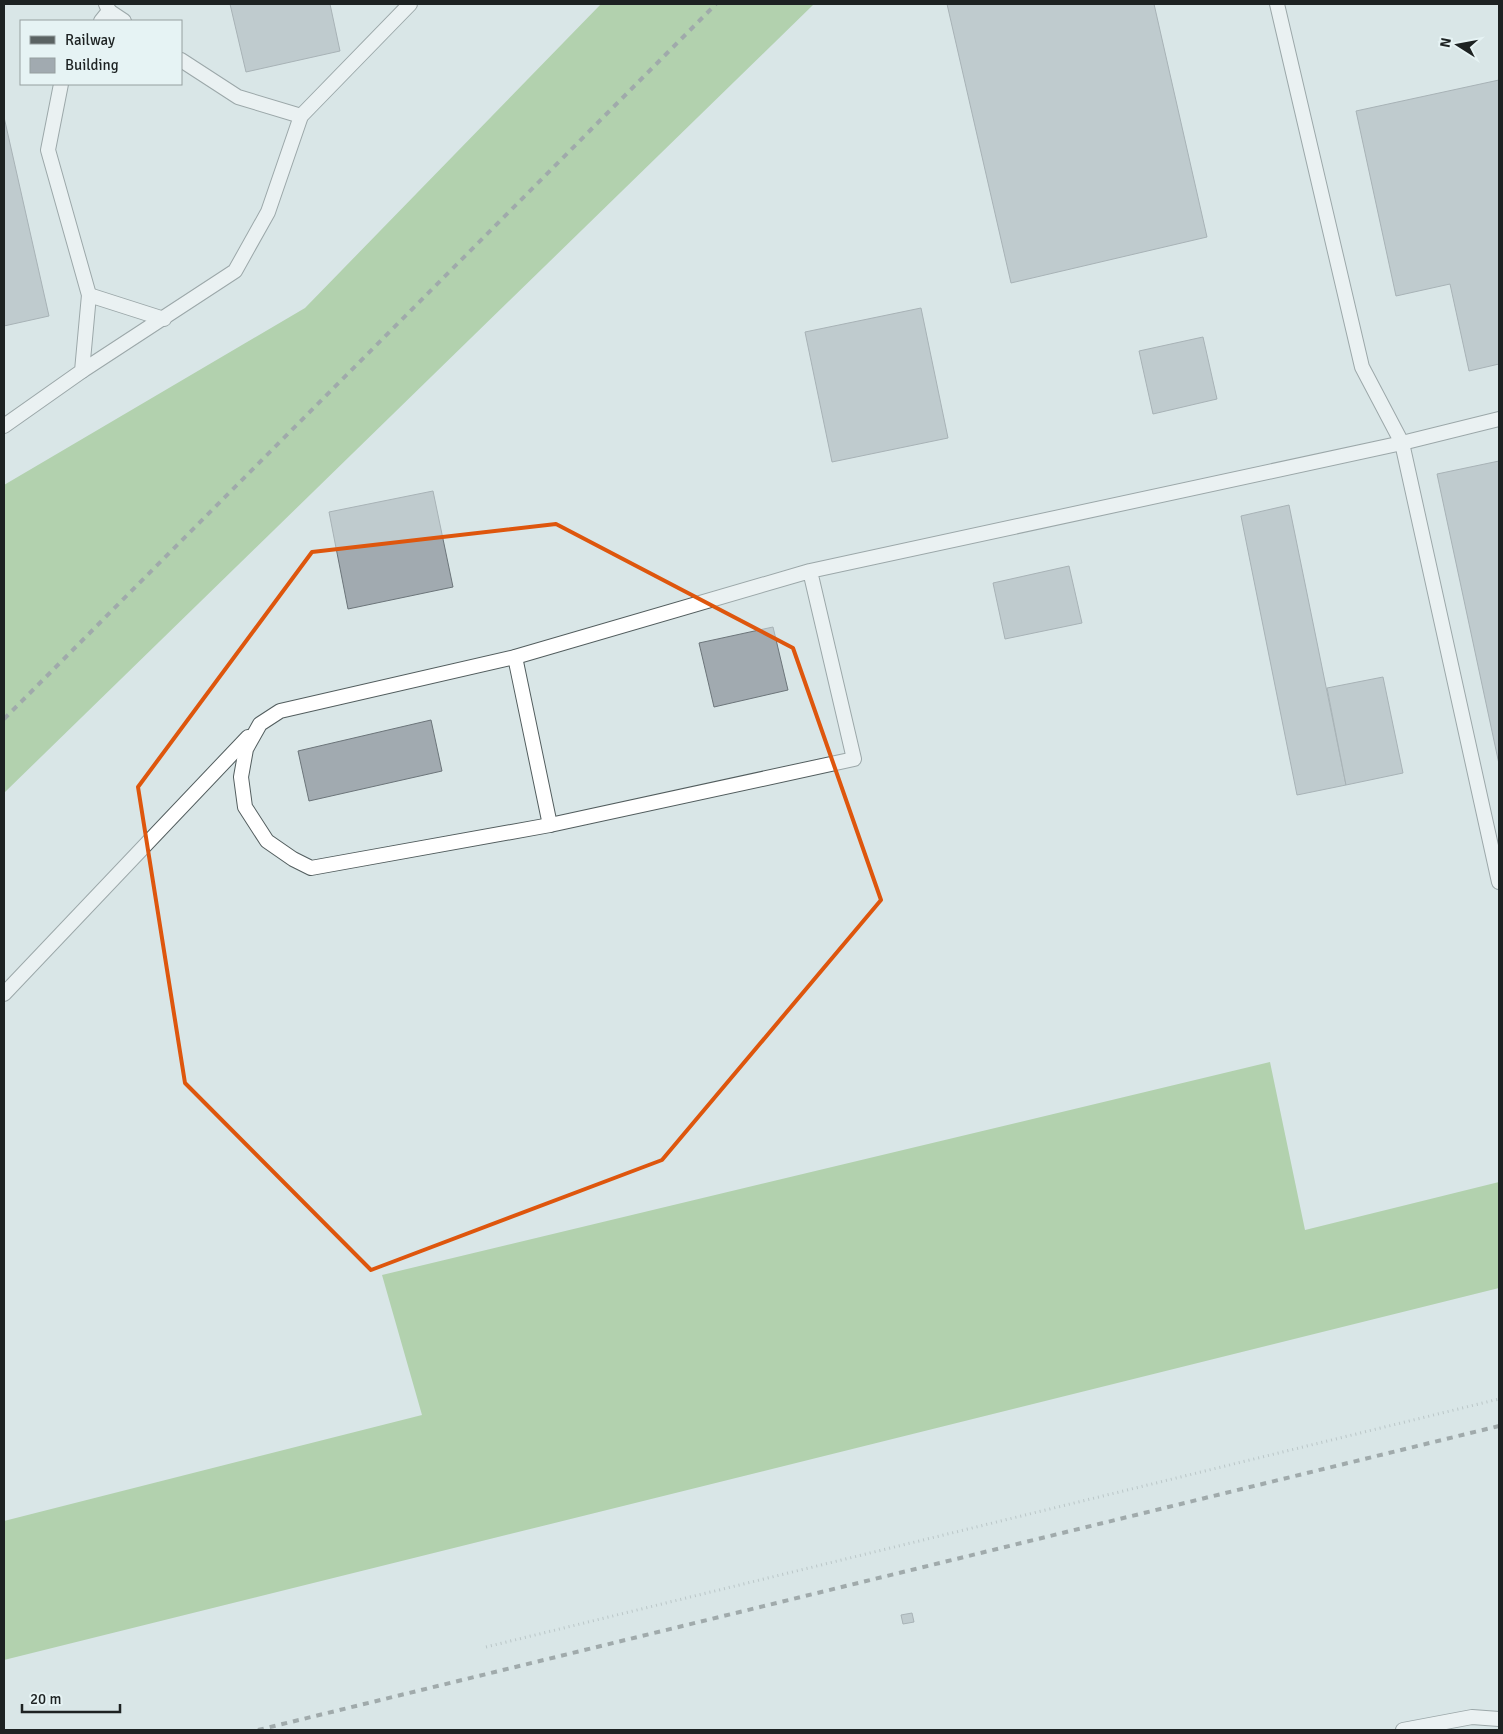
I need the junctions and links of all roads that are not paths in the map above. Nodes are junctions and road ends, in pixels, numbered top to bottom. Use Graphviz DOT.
graph roads {
  1 [pos="410,4"];
  2 [pos="1277,4"];
  3 [pos="105,12"];
  4 [pos="122,20"];
  5 [pos="182,61"];
  6 [pos="61,85"];
  7 [pos="301,116"];
  8 [pos="89,295"];
  9 [pos="164,319"];
  10 [pos="82,371"];
  11 [pos="1499,419"];
  12 [pos="4,426"];
  13 [pos="1402,443"];
  14 [pos="810,571"];
  15 [pos="515,657"];
  16 [pos="260,724"];
  17 [pos="550,825"];
  18 [pos="1499,882"];
  19 [pos="4,994"];
  20 [pos="1499,1719"];
  21 [pos="1402,1730"];
  1 -- 7 [label="lane"];
  2 -- 13 [label="lane"];
  3 -- 4 [label="lane"];
  5 -- 7 [label="lane"];
  6 -- 8 [label="lane"];
  7 -- 9 [label="lane"];
  8 -- 9 [label="lane"];
  8 -- 10 [label="lane"];
  9 -- 10 [label="lane"];
  10 -- 12 [label="lane"];
  11 -- 13 [label="lane"];
  13 -- 14 [label="lane"];
  13 -- 18 [label="lane"];
  14 -- 15 [label="lane"];
  14 -- 17 [label="lane"];
  15 -- 16 [label="lane"];
  15 -- 17 [label="lane"];
  16 -- 17 [label="lane"];
  16 -- 19 [label="lane"];
  20 -- 21 [label="lane"];
}
